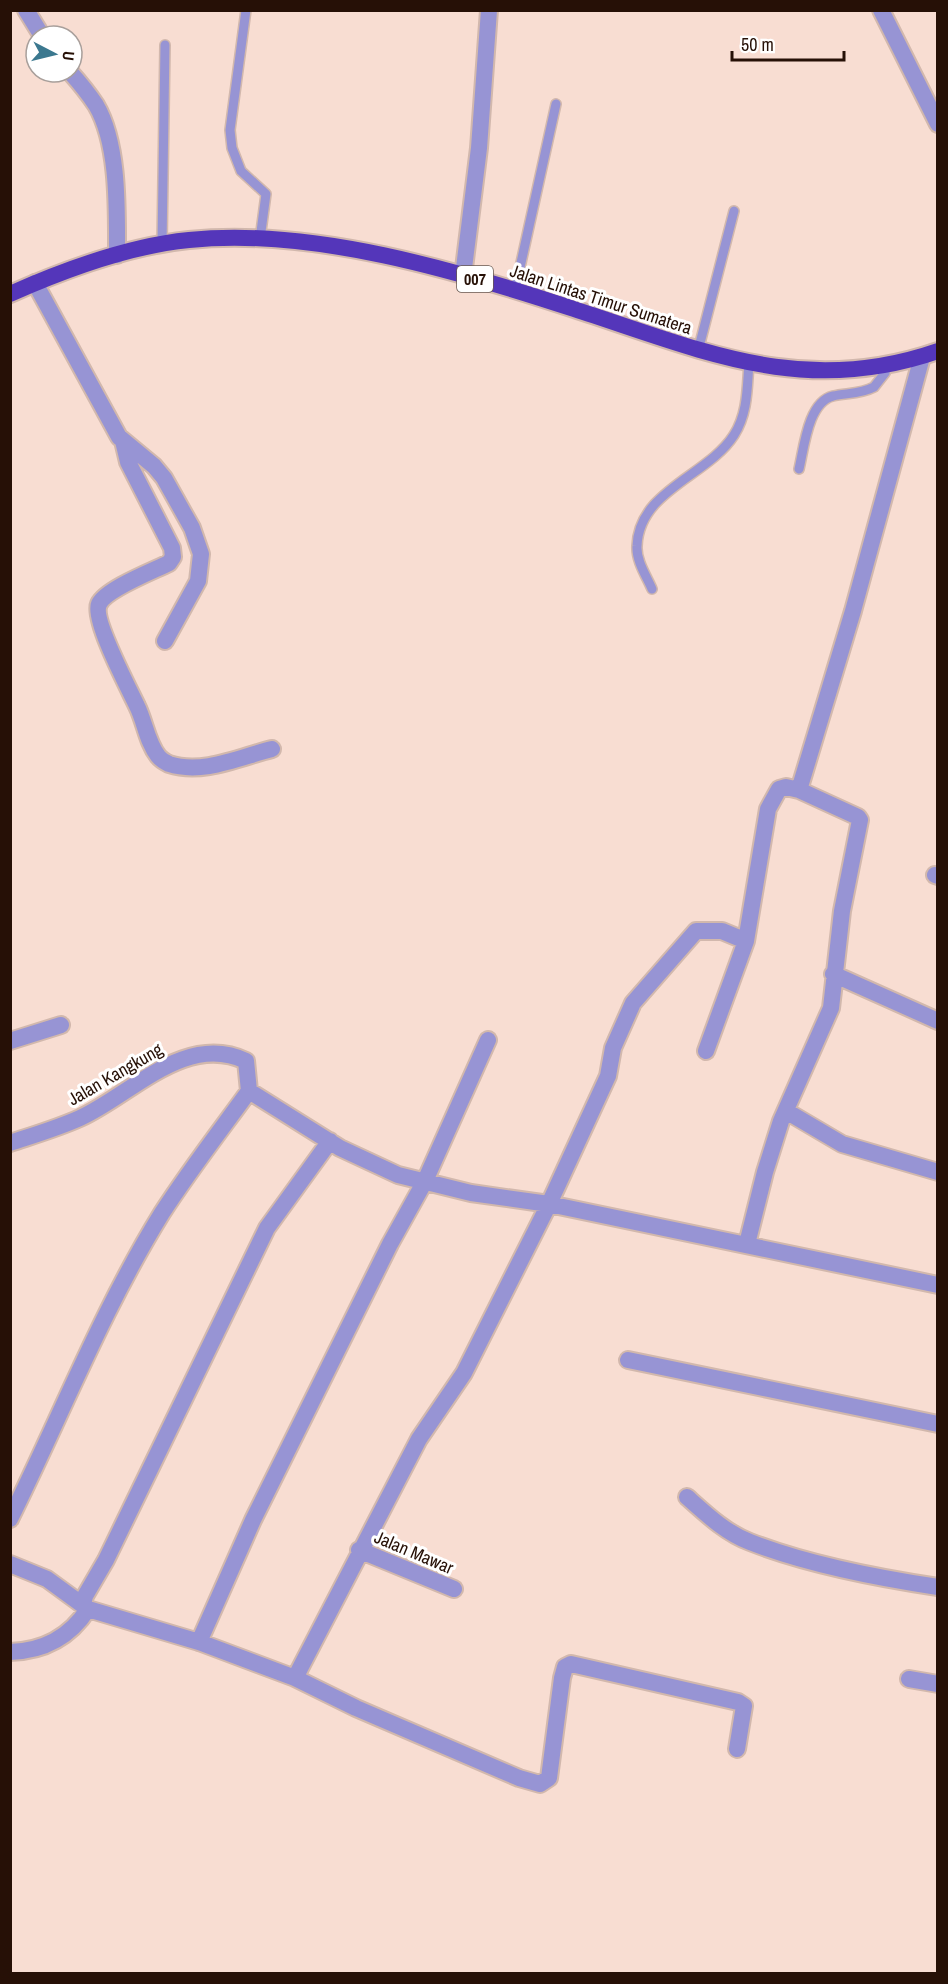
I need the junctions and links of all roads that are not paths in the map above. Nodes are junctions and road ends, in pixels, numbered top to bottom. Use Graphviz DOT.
graph roads {
  1 [pos="26,10"];
  2 [pos="246,10"];
  3 [pos="489,10"];
  4 [pos="881,10"];
  5 [pos="35,24"];
  6 [pos="165,45"];
  7 [pos="79,84"];
  8 [pos="556,104"];
  9 [pos="938,124"];
  10 [pos="734,211"];
  11 [pos="260,239"];
  12 [pos="162,244"];
  13 [pos="117,255"];
  14 [pos="463,276"];
  15 [pos="34,283"];
  16 [pos="515,290"];
  17 [pos="10,294"];
  18 [pos="698,351"];
  19 [pos="930,354"];
  20 [pos="749,363"];
  21 [pos="880,367"];
  22 [pos="123,441"];
  23 [pos="799,469"];
  24 [pos="652,589"];
  25 [pos="165,641"];
  26 [pos="272,749"];
  27 [pos="799,790"];
  28 [pos="746,941"];
  29 [pos="833,974"];
  30 [pos="938,1021"];
  31 [pos="61,1025"];
  32 [pos="488,1040"];
  33 [pos="10,1041"];
  34 [pos="706,1051"];
  35 [pos="249,1090"];
  36 [pos="786,1111"];
  37 [pos="330,1141"];
  38 [pos="10,1143"];
  39 [pos="938,1172"];
  40 [pos="425,1181"];
  41 [pos="549,1204"];
  42 [pos="747,1244"];
  43 [pos="938,1286"];
  44 [pos="628,1360"];
  45 [pos="938,1424"];
  46 [pos="687,1497"];
  47 [pos="10,1519"];
  48 [pos="359,1550"];
  49 [pos="10,1564"];
  50 [pos="938,1587"];
  51 [pos="454,1589"];
  52 [pos="86,1607"];
  53 [pos="199,1642"];
  54 [pos="10,1652"];
  55 [pos="295,1678"];
  56 [pos="909,1679"];
  57 [pos="938,1684"];
  58 [pos="737,1749"];
  1 -- 5 [label="street"];
  2 -- 11 [label="lane"];
  3 -- 14 [label="street"];
  4 -- 9 [label="street"];
  6 -- 12 [label="lane"];
  7 -- 13 [label="street"];
  8 -- 16 [label="lane"];
  10 -- 18 [label="lane"];
  11 -- 12 [label="highway, Jalan Lintas Timur Sumatera / 007"];
  11 -- 14 [label="highway, Jalan Lintas Timur Sumatera / 007"];
  12 -- 13 [label="highway, Jalan Lintas Timur Sumatera / 007"];
  13 -- 15 [label="highway, Jalan Lintas Timur Sumatera / 007"];
  14 -- 16 [label="highway, Jalan Lintas Timur Sumatera / 007"];
  15 -- 17 [label="highway, Jalan Lintas Timur Sumatera / 007"];
  15 -- 22 [label="street"];
  16 -- 18 [label="highway, Jalan Lintas Timur Sumatera / 007"];
  18 -- 20 [label="highway, Jalan Lintas Timur Sumatera / 007"];
  19 -- 21 [label="highway, Jalan Lintas Timur Sumatera / 007"];
  19 -- 27 [label="street"];
  20 -- 21 [label="highway, Jalan Lintas Timur Sumatera / 007"];
  20 -- 24 [label="lane"];
  21 -- 23 [label="lane"];
  22 -- 25 [label="street"];
  22 -- 26 [label="street"];
  27 -- 28 [label="street"];
  27 -- 29 [label="street"];
  28 -- 34 [label="street"];
  28 -- 41 [label="street"];
  29 -- 30 [label="street"];
  29 -- 36 [label="street"];
  31 -- 33 [label="street"];
  32 -- 40 [label="street"];
  35 -- 37 [label="street"];
  35 -- 38 [label="street, Jalan Kangkung"];
  35 -- 47 [label="street"];
  36 -- 39 [label="street"];
  36 -- 42 [label="street"];
  37 -- 40 [label="street"];
  37 -- 52 [label="street"];
  40 -- 41 [label="street"];
  40 -- 53 [label="street"];
  41 -- 42 [label="street"];
  41 -- 48 [label="street"];
  42 -- 43 [label="street"];
  44 -- 45 [label="street"];
  46 -- 50 [label="street"];
  48 -- 51 [label="street, Jalan Mawar"];
  48 -- 55 [label="street"];
  49 -- 52 [label="street"];
  52 -- 53 [label="street"];
  52 -- 54 [label="street"];
  53 -- 55 [label="street"];
  55 -- 58 [label="street"];
  56 -- 57 [label="street"];
}
